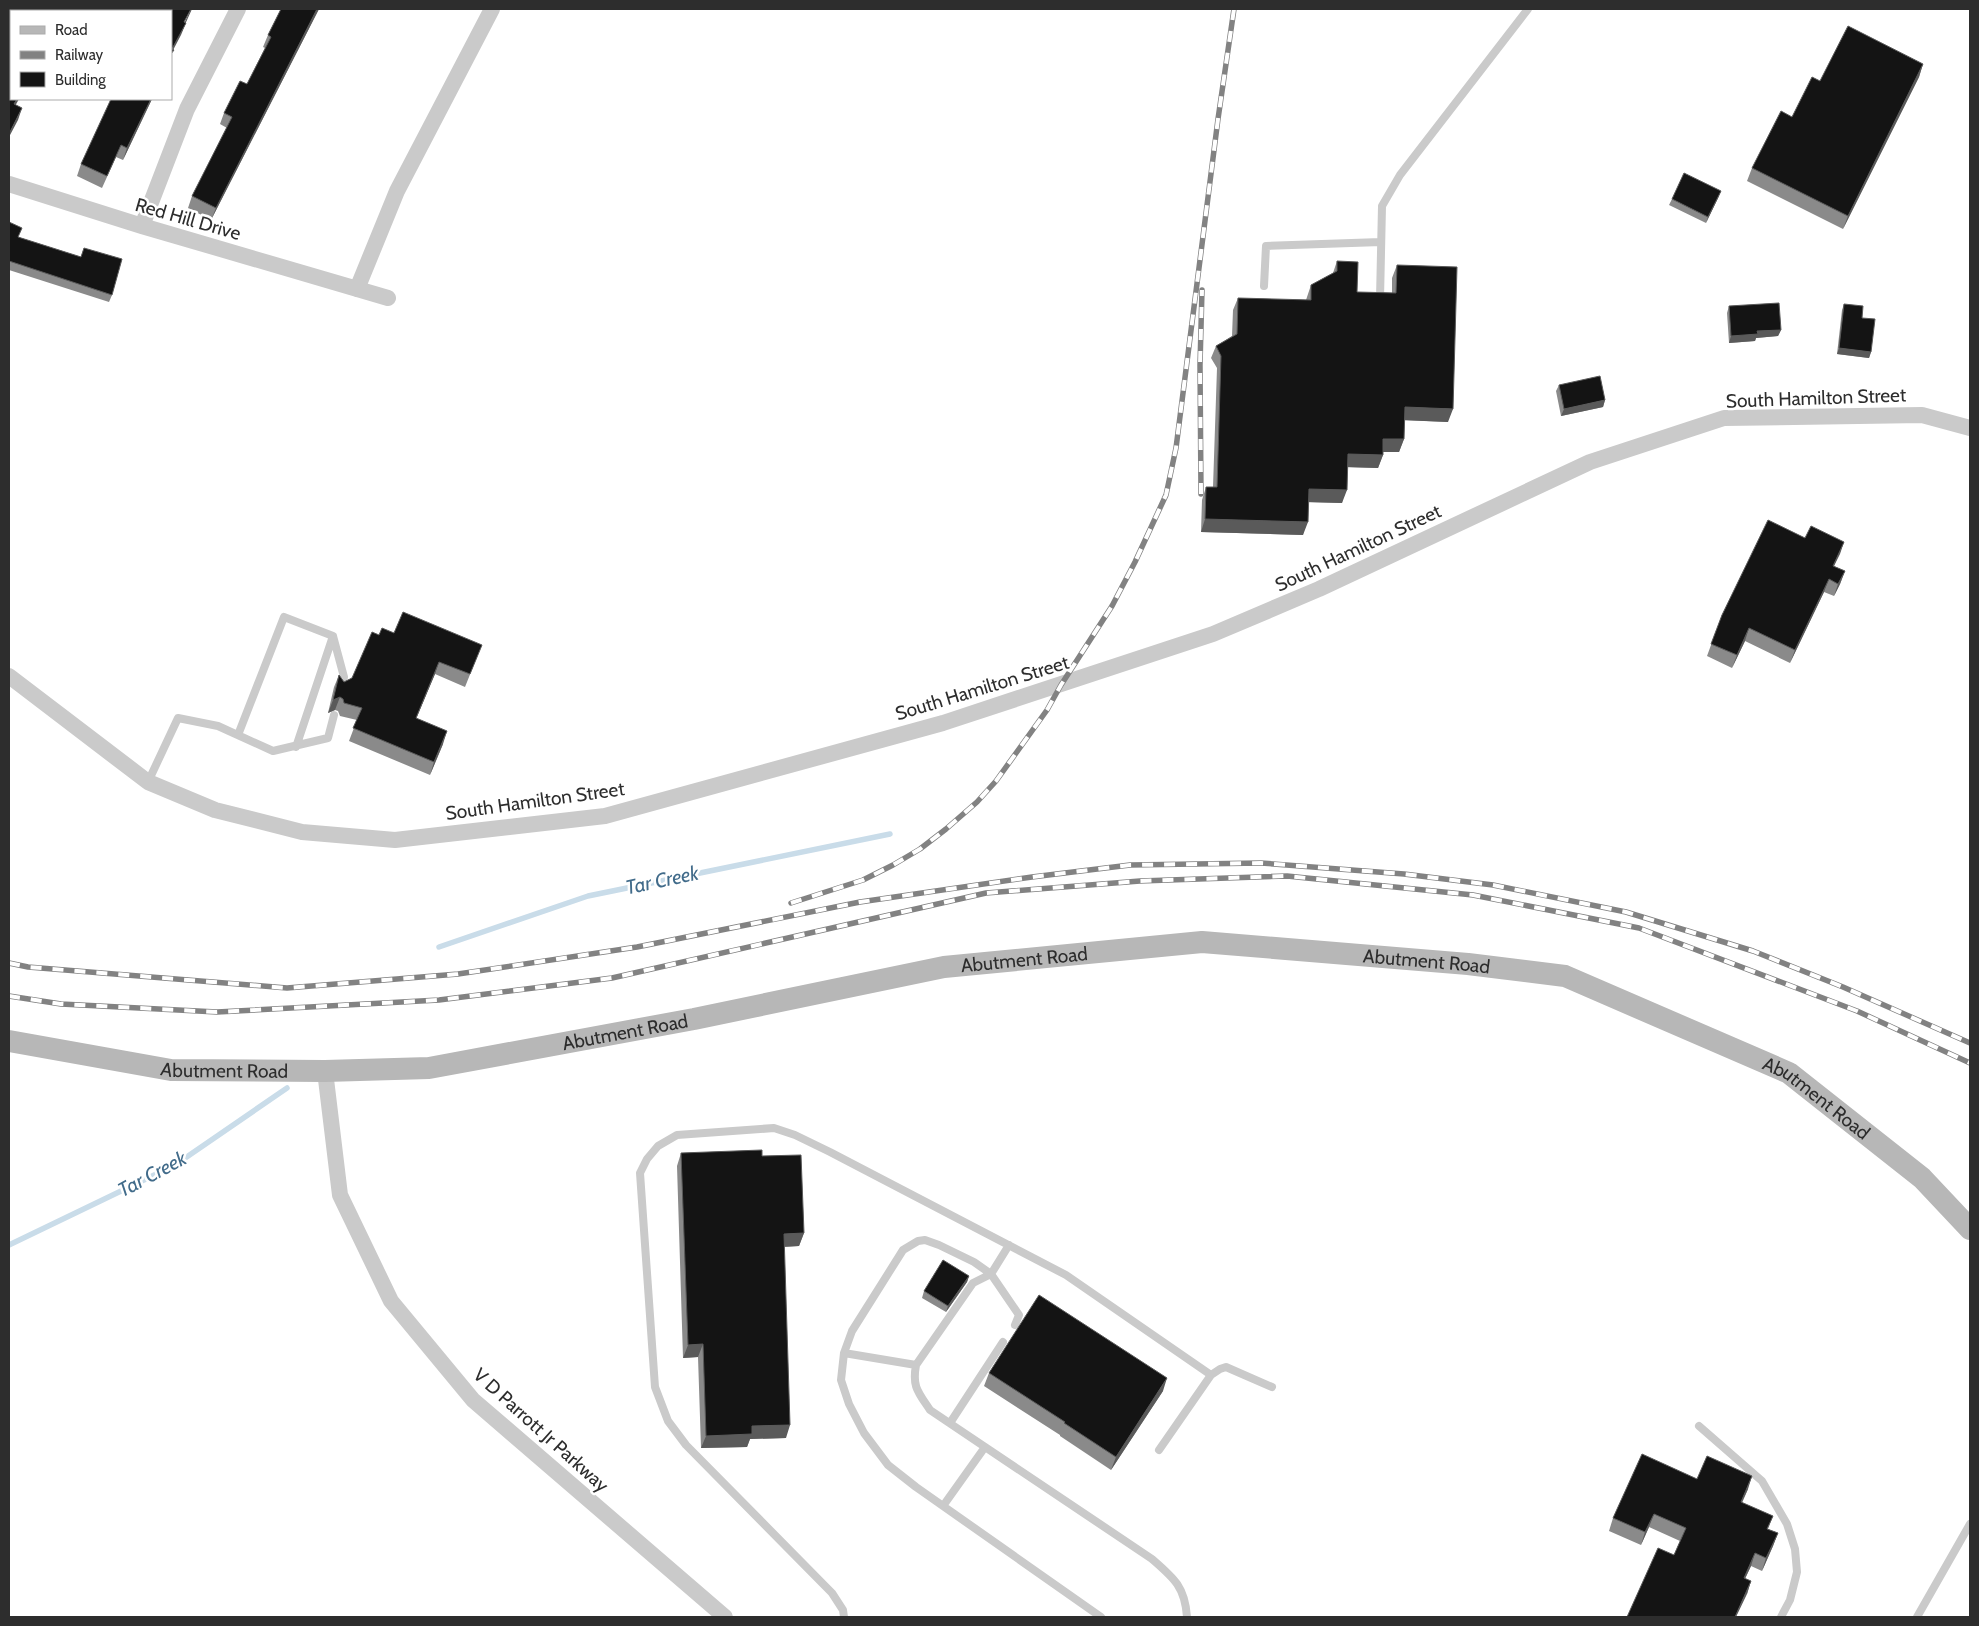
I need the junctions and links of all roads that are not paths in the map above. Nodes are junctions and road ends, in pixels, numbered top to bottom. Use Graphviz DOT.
graph roads {
  1 [pos="238,9"];
  2 [pos="492,9"];
  3 [pos="1528,9"];
  4 [pos="9,184"];
  5 [pos="142,226"];
  6 [pos="1381,242"];
  7 [pos="1264,286"];
  8 [pos="357,289"];
  9 [pos="388,298"];
  10 [pos="1380,299"];
  11 [pos="1970,428"];
  12 [pos="332,636"];
  13 [pos="9,676"];
  14 [pos="341,689"];
  15 [pos="334,715"];
  16 [pos="238,735"];
  17 [pos="296,747"];
  18 [pos="148,782"];
  19 [pos="9,1041"];
  20 [pos="325,1071"];
  21 [pos="1970,1229"];
  22 [pos="1009,1246"];
  23 [pos="991,1274"];
  24 [pos="1015,1325"];
  25 [pos="1004,1342"];
  26 [pos="844,1353"];
  27 [pos="916,1364"];
  28 [pos="1211,1375"];
  29 [pos="1272,1387"];
  30 [pos="950,1423"];
  31 [pos="1699,1426"];
  32 [pos="985,1447"];
  33 [pos="1159,1450"];
  34 [pos="943,1506"];
  35 [pos="1970,1524"];
  36 [pos="725,1617"];
  37 [pos="844,1617"];
  38 [pos="1101,1617"];
  39 [pos="1187,1617"];
  40 [pos="1782,1617"];
  41 [pos="1917,1617"];
  1 -- 5 [label="street"];
  2 -- 8 [label="street"];
  3 -- 6 [label="lane"];
  4 -- 5 [label="street, Red Hill Drive"];
  5 -- 8 [label="street, Red Hill Drive"];
  6 -- 7 [label="lane"];
  6 -- 10 [label="lane"];
  8 -- 9 [label="street, Red Hill Drive"];
  11 -- 18 [label="street, South Hamilton Street"];
  12 -- 14 [label="lane"];
  12 -- 16 [label="lane"];
  12 -- 17 [label="lane"];
  13 -- 18 [label="street, South Hamilton Street"];
  15 -- 17 [label="lane"];
  16 -- 17 [label="lane"];
  16 -- 18 [label="lane"];
  19 -- 20 [label="main road, Abutment Road"];
  20 -- 21 [label="main road, Abutment Road"];
  20 -- 36 [label="street, V D Parrott Jr Parkway"];
  22 -- 23 [label="lane"];
  22 -- 28 [label="lane"];
  22 -- 37 [label="lane"];
  23 -- 24 [label="lane"];
  23 -- 26 [label="lane"];
  23 -- 27 [label="lane"];
  25 -- 30 [label="lane"];
  26 -- 27 [label="lane"];
  26 -- 34 [label="lane"];
  27 -- 30 [label="lane"];
  28 -- 29 [label="lane"];
  28 -- 33 [label="lane"];
  30 -- 32 [label="lane"];
  31 -- 40 [label="lane"];
  32 -- 34 [label="lane"];
  32 -- 39 [label="lane"];
  34 -- 38 [label="lane"];
  35 -- 41 [label="lane"];
}
